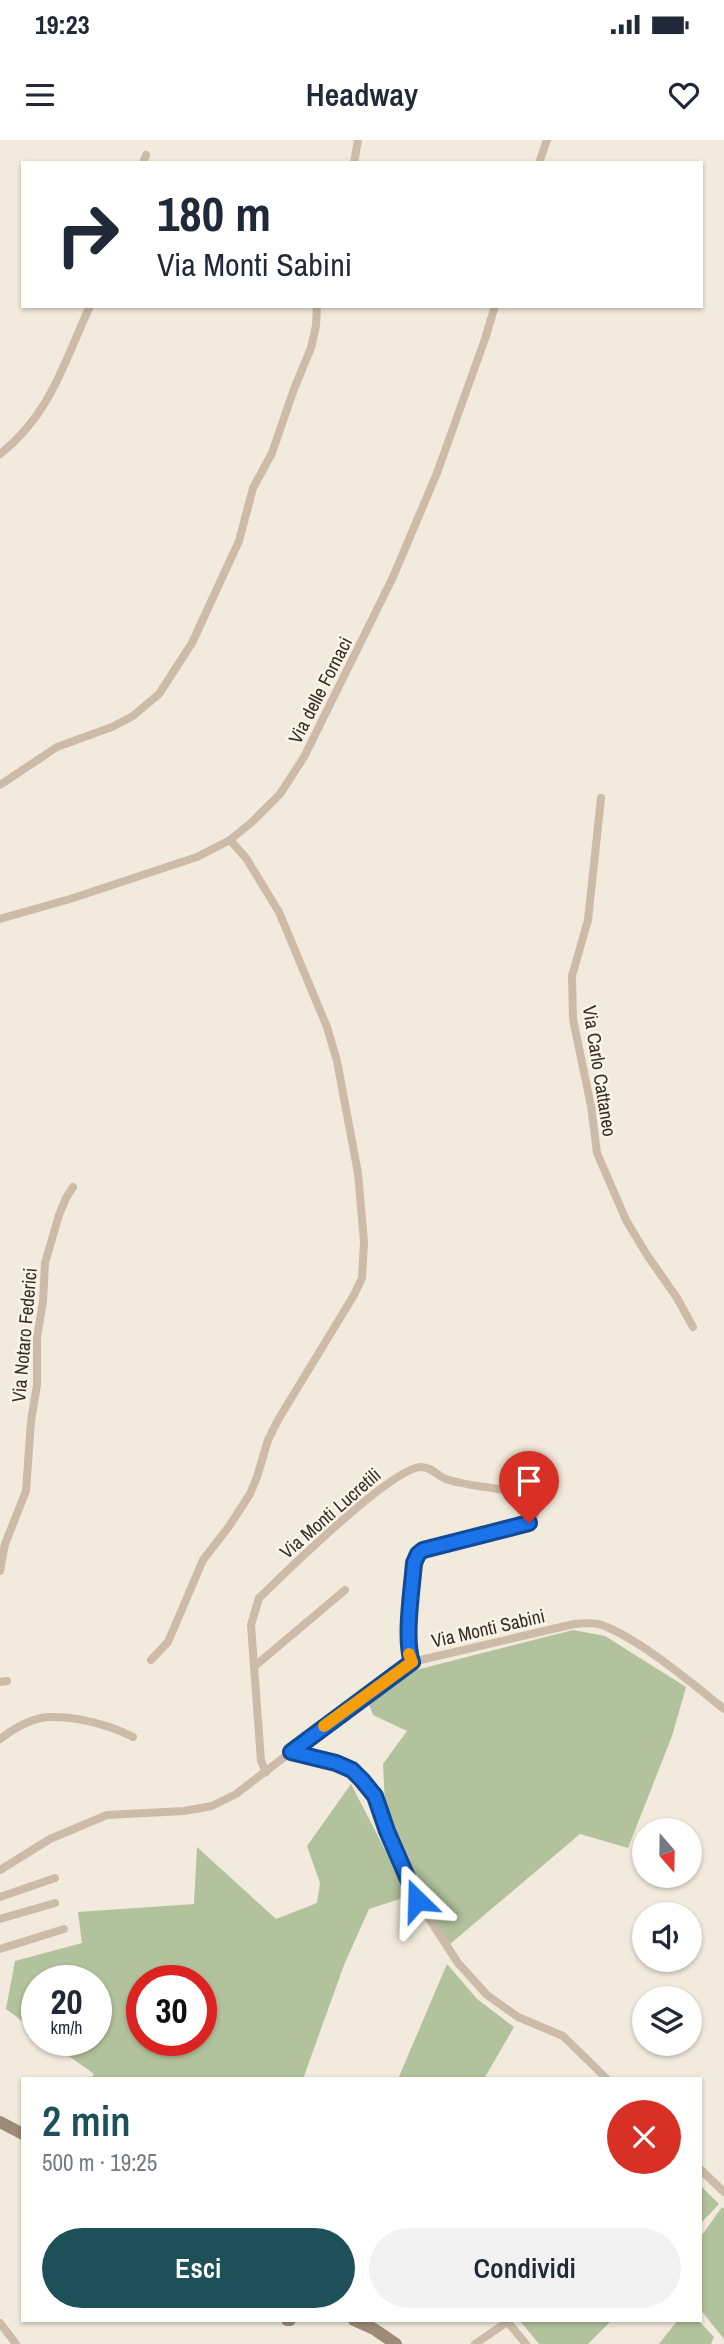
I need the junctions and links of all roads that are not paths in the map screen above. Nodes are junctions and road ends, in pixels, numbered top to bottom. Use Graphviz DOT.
graph roads {
  1 [pos="358,140"];
  2 [pos="547,140"];
  3 [pos="354,161"];
  4 [pos="540,161"];
  5 [pos="89,308"];
  6 [pos="317,308"];
  7 [pos="494,308"];
  8 [pos="0,454"];
  9 [pos="0,785"];
  10 [pos="601,798"];
  11 [pos="230,840"];
  12 [pos="0,919"];
  13 [pos="73,1187"];
  14 [pos="693,1327"];
  15 [pos="0,1571"];
  16 [pos="345,1590"];
  17 [pos="151,1660"];
  18 [pos="412,1662"];
  19 [pos="255,1666"];
  20 [pos="724,1709"];
  21 [pos="133,1737"];
  22 [pos="0,1740"];
  23 [pos="291,1752"];
  24 [pos="265,1772"];
  25 [pos="0,1870"];
  26 [pos="55,1878"];
  27 [pos="0,1897"];
  28 [pos="55,1903"];
  29 [pos="0,1919"];
  30 [pos="64,1929"];
  31 [pos="0,1949"];
  32 [pos="605,2077"];
  33 [pos="0,2122"];
  34 [pos="21,2133"];
  35 [pos="702,2171"];
  36 [pos="724,2192"];
  37 [pos="358,2322"];
  38 [pos="506,2322"];
  39 [pos="508,2322"];
  40 [pos="0,2323"];
  41 [pos="16,2344"];
  42 [pos="396,2344"];
  43 [pos="475,2344"];
  44 [pos="526,2344"];
  1 -- 3 [label="street"];
  2 -- 4 [label="street"];
  5 -- 8 [label="street"];
  6 -- 9 [label="street"];
  7 -- 11 [label="street, Via delle Fornaci"];
  10 -- 14 [label="street, Via Carlo Cattaneo"];
  11 -- 12 [label="street, Via delle Fornaci"];
  11 -- 17 [label="street"];
  13 -- 15 [label="street, Via Notaro Federici"];
  16 -- 19 [label="street"];
  18 -- 19 [label="street, Via Monti Lucretili"];
  18 -- 20 [label="street, Via Monti Sabini"];
  18 -- 23 [label="street, Via Monti Sabini"];
  19 -- 24 [label="street, Via Monti Lucretili"];
  21 -- 22 [label="street"];
  23 -- 24 [label="street, Via Monti Sabini"];
  23 -- 32 [label="street"];
  24 -- 25 [label="street, Via Monti Sabini"];
  26 -- 27 [label="street"];
  28 -- 29 [label="street"];
  30 -- 31 [label="street"];
  33 -- 34 [label="main road"];
  35 -- 36 [label="street"];
  37 -- 42 [label="main road"];
  38 -- 43 [label="street"];
  39 -- 44 [label="street"];
  40 -- 41 [label="street"];
}
